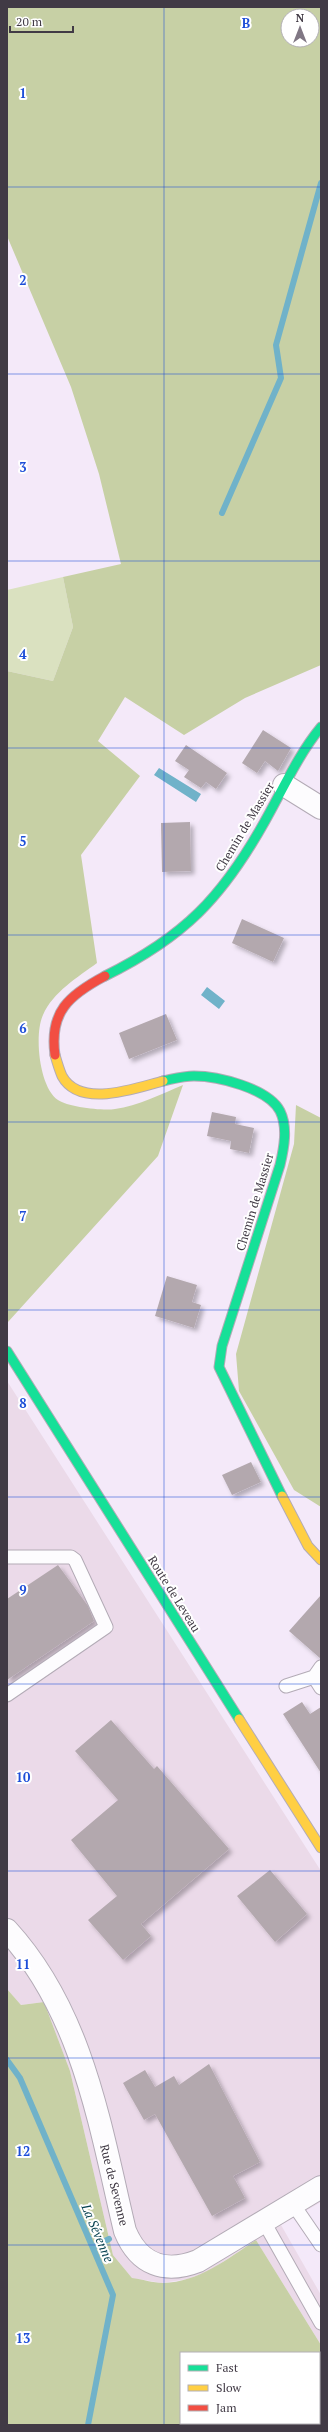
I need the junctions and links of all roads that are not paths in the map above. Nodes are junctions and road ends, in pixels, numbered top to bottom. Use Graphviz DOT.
graph roads {
  1 [pos="321,728"];
  2 [pos="284,785"];
  3 [pos="321,808"];
  4 [pos="7,1351"];
  5 [pos="7,1557"];
  6 [pos="321,1560"];
  7 [pos="317,1672"];
  8 [pos="286,1686"];
  9 [pos="321,1688"];
  10 [pos="7,1695"];
  11 [pos="321,1848"];
  12 [pos="11,1941"];
  13 [pos="321,2187"];
  14 [pos="294,2204"];
  15 [pos="264,2222"];
  16 [pos="321,2245"];
  17 [pos="321,2323"];
  1 -- 2 [label="street, Chemin de Massier"];
  2 -- 3 [label="street"];
  2 -- 6 [label="street, Chemin de Massier"];
  4 -- 11 [label="street, Route de Leveau"];
  5 -- 10 [label="lane"];
  7 -- 8 [label="lane"];
  7 -- 9 [label="lane"];
  12 -- 15 [label="street, Rue de Sevenne"];
  13 -- 14 [label="street, Rue de Sevenne"];
  14 -- 15 [label="street, Rue de Sevenne"];
  14 -- 16 [label="lane"];
  15 -- 17 [label="lane"];
}
